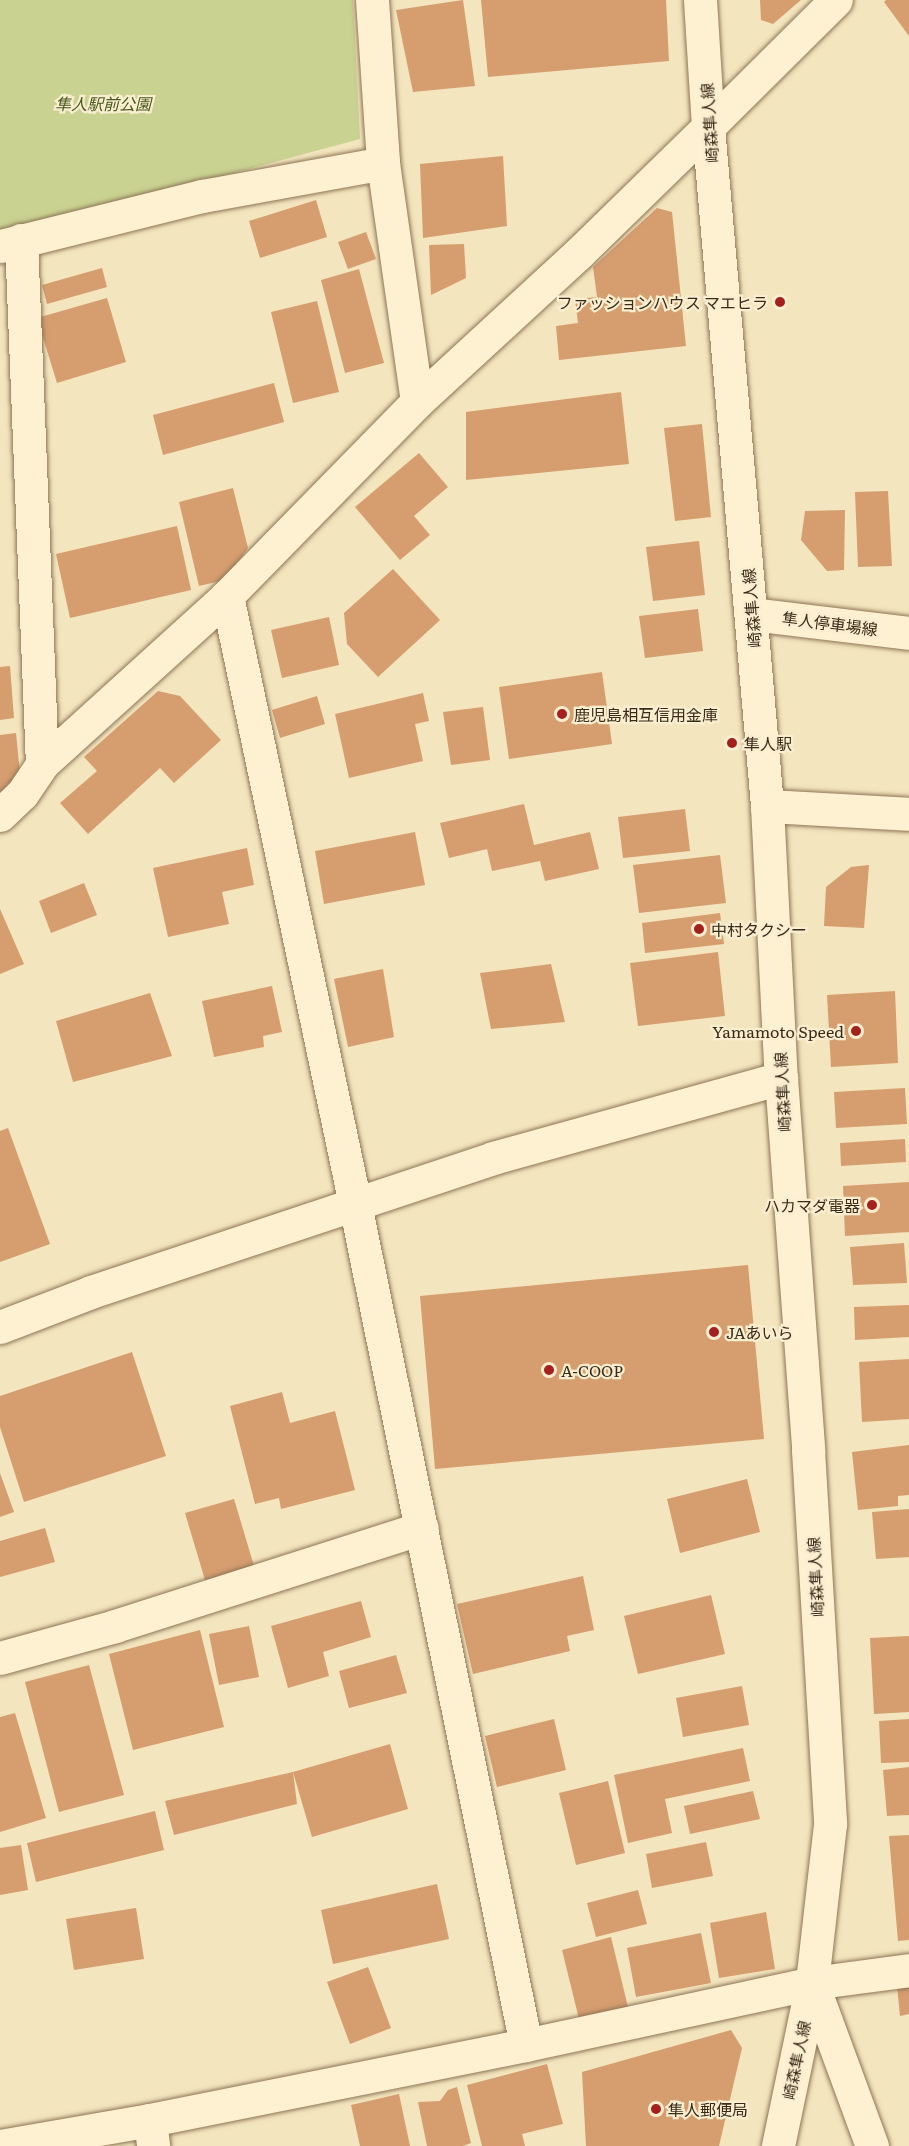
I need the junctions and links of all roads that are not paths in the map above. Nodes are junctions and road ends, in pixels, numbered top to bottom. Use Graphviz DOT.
graph roads {
  1 [pos="372,0"];
  2 [pos="700,0"];
  3 [pos="836,0"];
  4 [pos="708,127"];
  5 [pos="383,163"];
  6 [pos="11,243"];
  7 [pos="417,402"];
  8 [pos="227,596"];
  9 [pos="752,614"];
  10 [pos="909,633"];
  11 [pos="42,764"];
  12 [pos="767,806"];
  13 [pos="909,814"];
  14 [pos="0,815"];
  15 [pos="781,1078"];
  16 [pos="355,1204"];
  17 [pos="0,1327"];
  18 [pos="422,1528"];
  19 [pos="0,1658"];
  20 [pos="909,1970"];
  21 [pos="812,1983"];
  22 [pos="526,2045"];
  23 [pos="152,2133"];
  24 [pos="0,2146"];
  25 [pos="778,2146"];
  26 [pos="872,2146"];
  1 -- 5 [label="street"];
  2 -- 4 [label="street, 崎森隼人線"];
  3 -- 4 [label="street"];
  4 -- 7 [label="street"];
  4 -- 9 [label="street, 崎森隼人線"];
  5 -- 6 [label="street"];
  5 -- 7 [label="street"];
  6 -- 11 [label="street"];
  7 -- 8 [label="street"];
  8 -- 11 [label="street"];
  8 -- 16 [label="street"];
  9 -- 10 [label="street, 隼人停車場線"];
  9 -- 12 [label="street, 崎森隼人線"];
  11 -- 14 [label="street"];
  12 -- 13 [label="street"];
  12 -- 15 [label="street, 崎森隼人線"];
  15 -- 16 [label="street"];
  15 -- 21 [label="street, 崎森隼人線"];
  16 -- 17 [label="street"];
  16 -- 18 [label="street"];
  18 -- 19 [label="street"];
  18 -- 22 [label="street"];
  20 -- 21 [label="street"];
  21 -- 22 [label="street"];
  21 -- 25 [label="street, 崎森隼人線"];
  21 -- 26 [label="street"];
  22 -- 23 [label="street"];
  23 -- 24 [label="street"];
}
